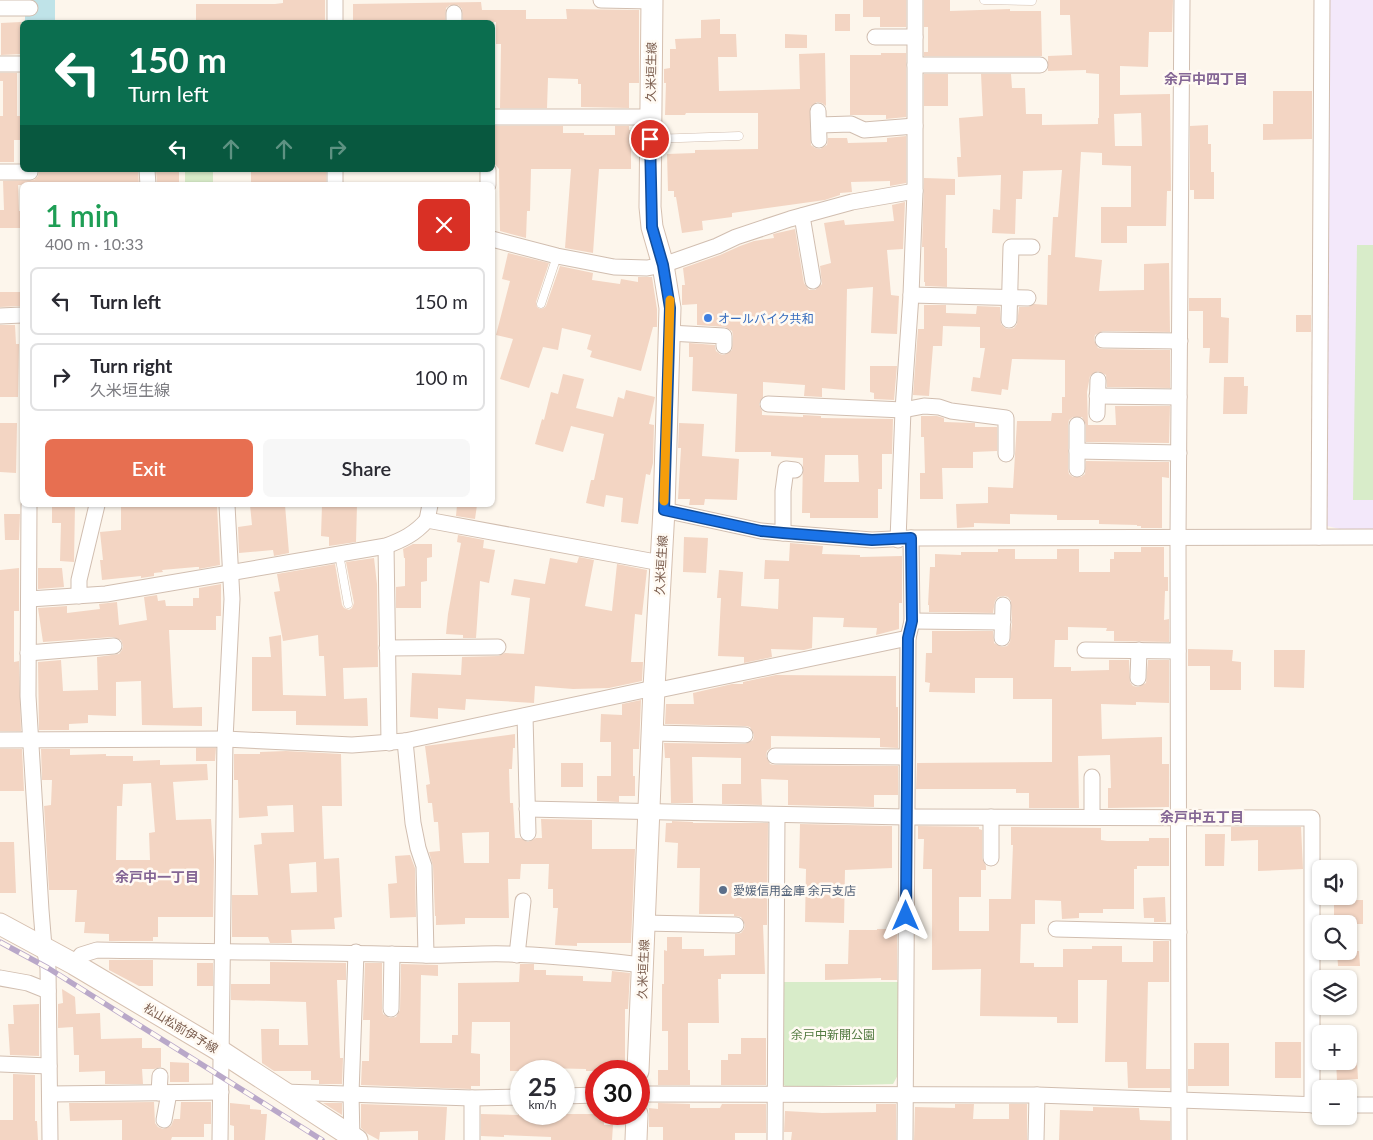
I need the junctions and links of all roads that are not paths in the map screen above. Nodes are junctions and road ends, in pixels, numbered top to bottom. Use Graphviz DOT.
graph roads {
  1 [pos="336,0"];
  2 [pos="601,0"];
  3 [pos="652,0"];
  4 [pos="915,0"];
  5 [pos="984,0"];
  6 [pos="1182,0"];
  7 [pos="1322,0"];
  8 [pos="1032,1"];
  9 [pos="0,8"];
  10 [pos="30,10"];
  11 [pos="335,20"];
  12 [pos="875,37"];
  13 [pos="914,37"];
  14 [pos="0,64"];
  15 [pos="20,64"];
  16 [pos="915,65"];
  17 [pos="1040,65"];
  18 [pos="495,117"];
  19 [pos="650,117"];
  20 [pos="819,125"];
  21 [pos="915,126"];
  22 [pos="739,136"];
  23 [pos="650,139"];
  24 [pos="0,172"];
  25 [pos="30,176"];
  26 [pos="915,191"];
  27 [pos="802,216"];
  28 [pos="495,241"];
  29 [pos="1032,247"];
  30 [pos="556,256"];
  31 [pos="663,265"];
  32 [pos="813,281"];
  33 [pos="911,296"];
  34 [pos="1010,298"];
  35 [pos="1028,298"];
  36 [pos="541,304"];
  37 [pos="20,315"];
  38 [pos="0,316"];
  39 [pos="1009,320"];
  40 [pos="670,333"];
  41 [pos="1102,342"];
  42 [pos="1180,342"];
  43 [pos="724,346"];
  44 [pos="1098,380"];
  45 [pos="1097,396"];
  46 [pos="1179,397"];
  47 [pos="768,404"];
  48 [pos="903,410"];
  49 [pos="1097,414"];
  50 [pos="1077,425"];
  51 [pos="1077,451"];
  52 [pos="1179,453"];
  53 [pos="1006,454"];
  54 [pos="1077,469"];
  55 [pos="795,470"];
  56 [pos="30,507"];
  57 [pos="97,507"];
  58 [pos="227,507"];
  59 [pos="430,507"];
  60 [pos="664,510"];
  61 [pos="427,520"];
  62 [pos="783,533"];
  63 [pos="1178,537"];
  64 [pos="1319,537"];
  65 [pos="1373,537"];
  66 [pos="905,539"];
  67 [pos="386,546"];
  68 [pos="339,554"];
  69 [pos="661,563"];
  70 [pos="231,573"];
  71 [pos="79,596"];
  72 [pos="29,599"];
  73 [pos="348,604"];
  74 [pos="1003,605"];
  75 [pos="912,621"];
  76 [pos="1003,622"];
  77 [pos="908,638"];
  78 [pos="1002,638"];
  79 [pos="114,646"];
  80 [pos="498,647"];
  81 [pos="387,648"];
  82 [pos="1085,650"];
  83 [pos="1139,650"];
  84 [pos="1178,650"];
  85 [pos="28,653"];
  86 [pos="1138,678"];
  87 [pos="654,689"];
  88 [pos="525,716"];
  89 [pos="652,733"];
  90 [pos="745,735"];
  91 [pos="225,739"];
  92 [pos="0,740"];
  93 [pos="30,740"];
  94 [pos="405,741"];
  95 [pos="389,743"];
  96 [pos="775,756"];
  97 [pos="907,757"];
  98 [pos="1092,777"];
  99 [pos="527,809"];
  100 [pos="649,812"];
  101 [pos="777,814"];
  102 [pos="906,817"];
  103 [pos="992,817"];
  104 [pos="1092,817"];
  105 [pos="1179,818"];
  106 [pos="528,833"];
  107 [pos="991,858"];
  108 [pos="524,902"];
  109 [pos="644,923"];
  110 [pos="0,924"];
  111 [pos="736,925"];
  112 [pos="1056,929"];
  113 [pos="1179,932"];
  114 [pos="44,947"];
  115 [pos="356,952"];
  116 [pos="222,953"];
  117 [pos="392,954"];
  118 [pos="426,955"];
  119 [pos="518,955"];
  120 [pos="74,964"];
  121 [pos="643,965"];
  122 [pos="0,978"];
  123 [pos="48,991"];
  124 [pos="392,1009"];
  125 [pos="222,1052"];
  126 [pos="639,1060"];
  127 [pos="0,1064"];
  128 [pos="49,1066"];
  129 [pos="160,1076"];
  130 [pos="1316,1080"];
  131 [pos="221,1092"];
  132 [pos="283,1092"];
  133 [pos="164,1093"];
  134 [pos="776,1093"];
  135 [pos="50,1094"];
  136 [pos="351,1094"];
  137 [pos="650,1094"];
  138 [pos="905,1095"];
  139 [pos="1037,1095"];
  140 [pos="510,1097"];
  141 [pos="472,1098"];
  142 [pos="1180,1099"];
  143 [pos="1312,1105"];
  144 [pos="1357,1105"];
  145 [pos="1373,1105"];
  146 [pos="164,1120"];
  147 [pos="637,1125"];
  148 [pos="353,1139"];
  149 [pos="50,1140"];
  150 [pos="220,1140"];
  151 [pos="472,1140"];
  152 [pos="636,1140"];
  153 [pos="775,1140"];
  154 [pos="905,1140"];
  155 [pos="1036,1140"];
  156 [pos="1179,1140"];
  1 -- 11 [label="street"];
  2 -- 3 [label="street"];
  3 -- 19 [label="main road, 久米垣生線"];
  4 -- 13 [label="street"];
  5 -- 8 [label="lane"];
  6 -- 42 [label="street"];
  7 -- 64 [label="street"];
  9 -- 10 [label="street"];
  12 -- 13 [label="street"];
  13 -- 16 [label="street"];
  14 -- 15 [label="street"];
  16 -- 17 [label="street"];
  16 -- 21 [label="street"];
  18 -- 19 [label="street"];
  19 -- 23 [label="main road, 久米垣生線"];
  20 -- 21 [label="street"];
  21 -- 26 [label="street"];
  22 -- 23 [label="lane"];
  23 -- 31 [label="main road, 久米垣生線"];
  24 -- 25 [label="street"];
  26 -- 27 [label="street"];
  26 -- 33 [label="street"];
  27 -- 31 [label="street"];
  27 -- 32 [label="street"];
  28 -- 30 [label="street"];
  29 -- 34 [label="street"];
  30 -- 31 [label="street"];
  30 -- 36 [label="lane"];
  31 -- 40 [label="main road, 久米垣生線"];
  33 -- 34 [label="street"];
  33 -- 48 [label="street"];
  34 -- 35 [label="street"];
  34 -- 39 [label="street"];
  37 -- 38 [label="street"];
  40 -- 43 [label="street"];
  40 -- 60 [label="main road, 久米垣生線"];
  41 -- 42 [label="street"];
  42 -- 46 [label="street"];
  44 -- 45 [label="street"];
  45 -- 46 [label="street"];
  45 -- 49 [label="street"];
  46 -- 52 [label="street"];
  47 -- 48 [label="street"];
  48 -- 53 [label="street"];
  48 -- 66 [label="street"];
  50 -- 51 [label="street"];
  51 -- 52 [label="street"];
  51 -- 54 [label="street"];
  52 -- 63 [label="street"];
  55 -- 62 [label="street"];
  56 -- 72 [label="street"];
  57 -- 71 [label="street"];
  58 -- 70 [label="street"];
  59 -- 61 [label="street"];
  60 -- 62 [label="street"];
  60 -- 69 [label="main road, 久米垣生線"];
  61 -- 67 [label="street"];
  61 -- 69 [label="street"];
  62 -- 66 [label="street"];
  63 -- 64 [label="street"];
  63 -- 66 [label="street"];
  63 -- 84 [label="street"];
  64 -- 65 [label="street"];
  66 -- 75 [label="street"];
  67 -- 68 [label="street"];
  67 -- 81 [label="street"];
  68 -- 70 [label="street"];
  68 -- 73 [label="lane"];
  69 -- 87 [label="main road, 久米垣生線"];
  70 -- 71 [label="street"];
  70 -- 91 [label="street"];
  71 -- 72 [label="street"];
  72 -- 85 [label="street"];
  74 -- 76 [label="street"];
  75 -- 76 [label="street"];
  75 -- 77 [label="street"];
  76 -- 78 [label="street"];
  77 -- 87 [label="street"];
  77 -- 97 [label="street"];
  79 -- 85 [label="street"];
  80 -- 81 [label="street"];
  81 -- 95 [label="street"];
  82 -- 83 [label="street"];
  83 -- 84 [label="street"];
  83 -- 86 [label="street"];
  84 -- 105 [label="street"];
  85 -- 93 [label="street"];
  87 -- 88 [label="street"];
  87 -- 89 [label="main road, 久米垣生線"];
  88 -- 94 [label="street"];
  88 -- 99 [label="street"];
  89 -- 90 [label="street"];
  89 -- 100 [label="main road, 久米垣生線"];
  91 -- 93 [label="street"];
  91 -- 95 [label="street"];
  91 -- 116 [label="street"];
  92 -- 93 [label="street"];
  93 -- 114 [label="street"];
  94 -- 95 [label="street"];
  94 -- 118 [label="street"];
  96 -- 97 [label="street"];
  97 -- 102 [label="street"];
  98 -- 104 [label="street"];
  99 -- 100 [label="street"];
  99 -- 106 [label="street"];
  100 -- 101 [label="street"];
  100 -- 109 [label="main road, 久米垣生線"];
  101 -- 102 [label="street"];
  101 -- 134 [label="street"];
  102 -- 103 [label="street"];
  102 -- 138 [label="street"];
  103 -- 104 [label="street"];
  103 -- 107 [label="street"];
  104 -- 105 [label="street"];
  105 -- 113 [label="street"];
  105 -- 130 [label="street"];
  108 -- 119 [label="street"];
  109 -- 111 [label="street"];
  109 -- 121 [label="main road, 久米垣生線"];
  110 -- 114 [label="main road, 松山松前伊予線"];
  112 -- 113 [label="street"];
  113 -- 142 [label="street"];
  114 -- 120 [label="main road, 松山松前伊予線"];
  114 -- 123 [label="street"];
  115 -- 116 [label="street"];
  115 -- 117 [label="street"];
  115 -- 136 [label="street"];
  116 -- 120 [label="street"];
  116 -- 125 [label="street"];
  117 -- 118 [label="street"];
  117 -- 124 [label="street"];
  118 -- 119 [label="street"];
  119 -- 121 [label="street"];
  120 -- 125 [label="main road, 松山松前伊予線"];
  121 -- 126 [label="main road, 久米垣生線"];
  122 -- 123 [label="street"];
  123 -- 128 [label="street"];
  125 -- 131 [label="street"];
  125 -- 132 [label="main road, 松山松前伊予線"];
  127 -- 128 [label="street"];
  128 -- 135 [label="street"];
  129 -- 133 [label="street"];
  131 -- 133 [label="street"];
  131 -- 150 [label="street"];
  132 -- 136 [label="street"];
  132 -- 148 [label="main road, 松山松前伊予線"];
  133 -- 135 [label="street"];
  133 -- 146 [label="street"];
  134 -- 137 [label="street"];
  134 -- 138 [label="street"];
  134 -- 153 [label="street"];
  135 -- 149 [label="street"];
  136 -- 141 [label="street"];
  136 -- 148 [label="street"];
  138 -- 139 [label="street"];
  138 -- 154 [label="street"];
  139 -- 142 [label="street"];
  139 -- 155 [label="street"];
  140 -- 141 [label="street"];
  141 -- 151 [label="street"];
  142 -- 143 [label="street"];
  142 -- 156 [label="street"];
  144 -- 145 [label="street"];
  147 -- 152 [label="main road"];
}
